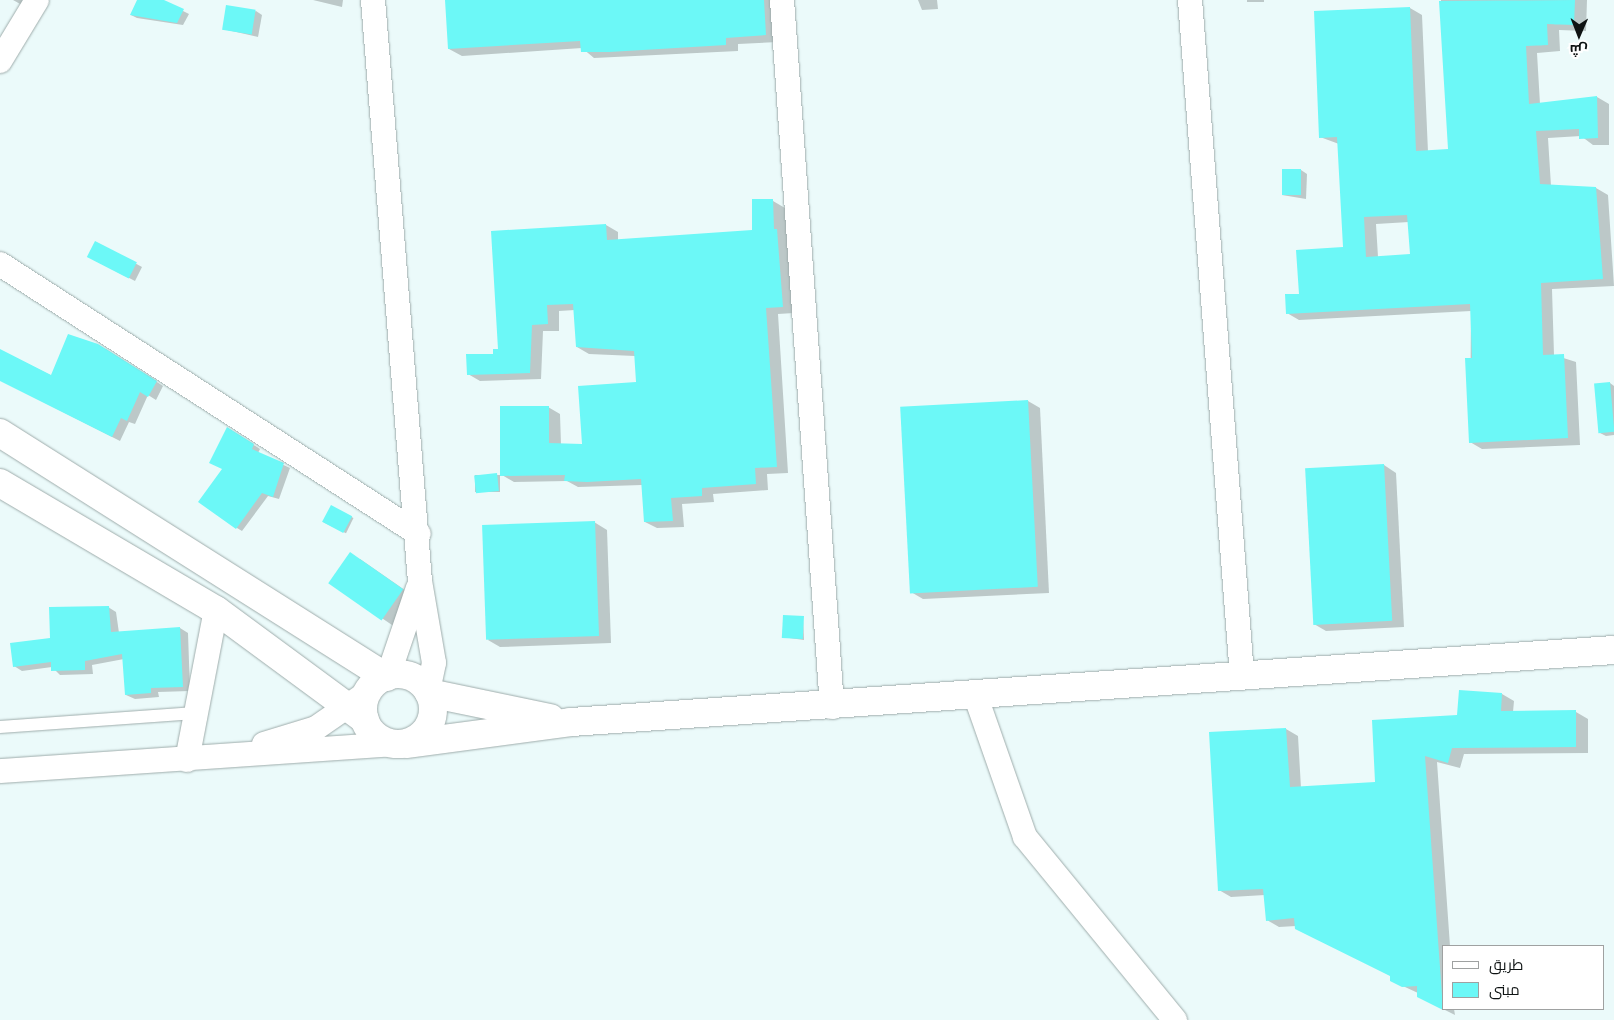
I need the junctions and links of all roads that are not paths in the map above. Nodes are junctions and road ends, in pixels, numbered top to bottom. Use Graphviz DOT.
graph roads {
  1 [pos="37,0"];
  2 [pos="373,0"];
  3 [pos="782,0"];
  4 [pos="1190,0"];
  5 [pos="0,61"];
  6 [pos="0,264"];
  7 [pos="0,433"];
  8 [pos="0,483"];
  9 [pos="419,534"];
  10 [pos="420,582"];
  11 [pos="216,610"];
  12 [pos="1614,650"];
  13 [pos="352,656"];
  14 [pos="1242,676"];
  15 [pos="324,688"];
  16 [pos="429,693"];
  17 [pos="371,694"];
  18 [pos="976,696"];
  19 [pos="832,707"];
  20 [pos="195,713"];
  21 [pos="571,722"];
  22 [pos="0,727"];
  23 [pos="402,744"];
  24 [pos="197,760"];
  25 [pos="0,771"];
  26 [pos="1174,1020"];
  1 -- 5 [label="street"];
  2 -- 9 [label="street"];
  3 -- 19 [label="street"];
  4 -- 14 [label="street"];
  6 -- 9 [label="street"];
  7 -- 13 [label="street"];
  8 -- 11 [label="street"];
  9 -- 10 [label="street"];
  10 -- 16 [label="street"];
  10 -- 17 [label="street"];
  11 -- 15 [label="street"];
  11 -- 20 [label="street"];
  12 -- 14 [label="street"];
  13 -- 15 [label="street"];
  13 -- 17 [label="street"];
  14 -- 18 [label="street"];
  15 -- 17 [label="street"];
  16 -- 17 [label="street"];
  16 -- 21 [label="street"];
  16 -- 23 [label="street"];
  17 -- 23 [label="street"];
  17 -- 24 [label="street"];
  18 -- 19 [label="street"];
  18 -- 26 [label="street"];
  19 -- 21 [label="street"];
  20 -- 22 [label="lane"];
  20 -- 24 [label="street"];
  21 -- 23 [label="street"];
  23 -- 24 [label="street"];
  24 -- 25 [label="street"];
}
